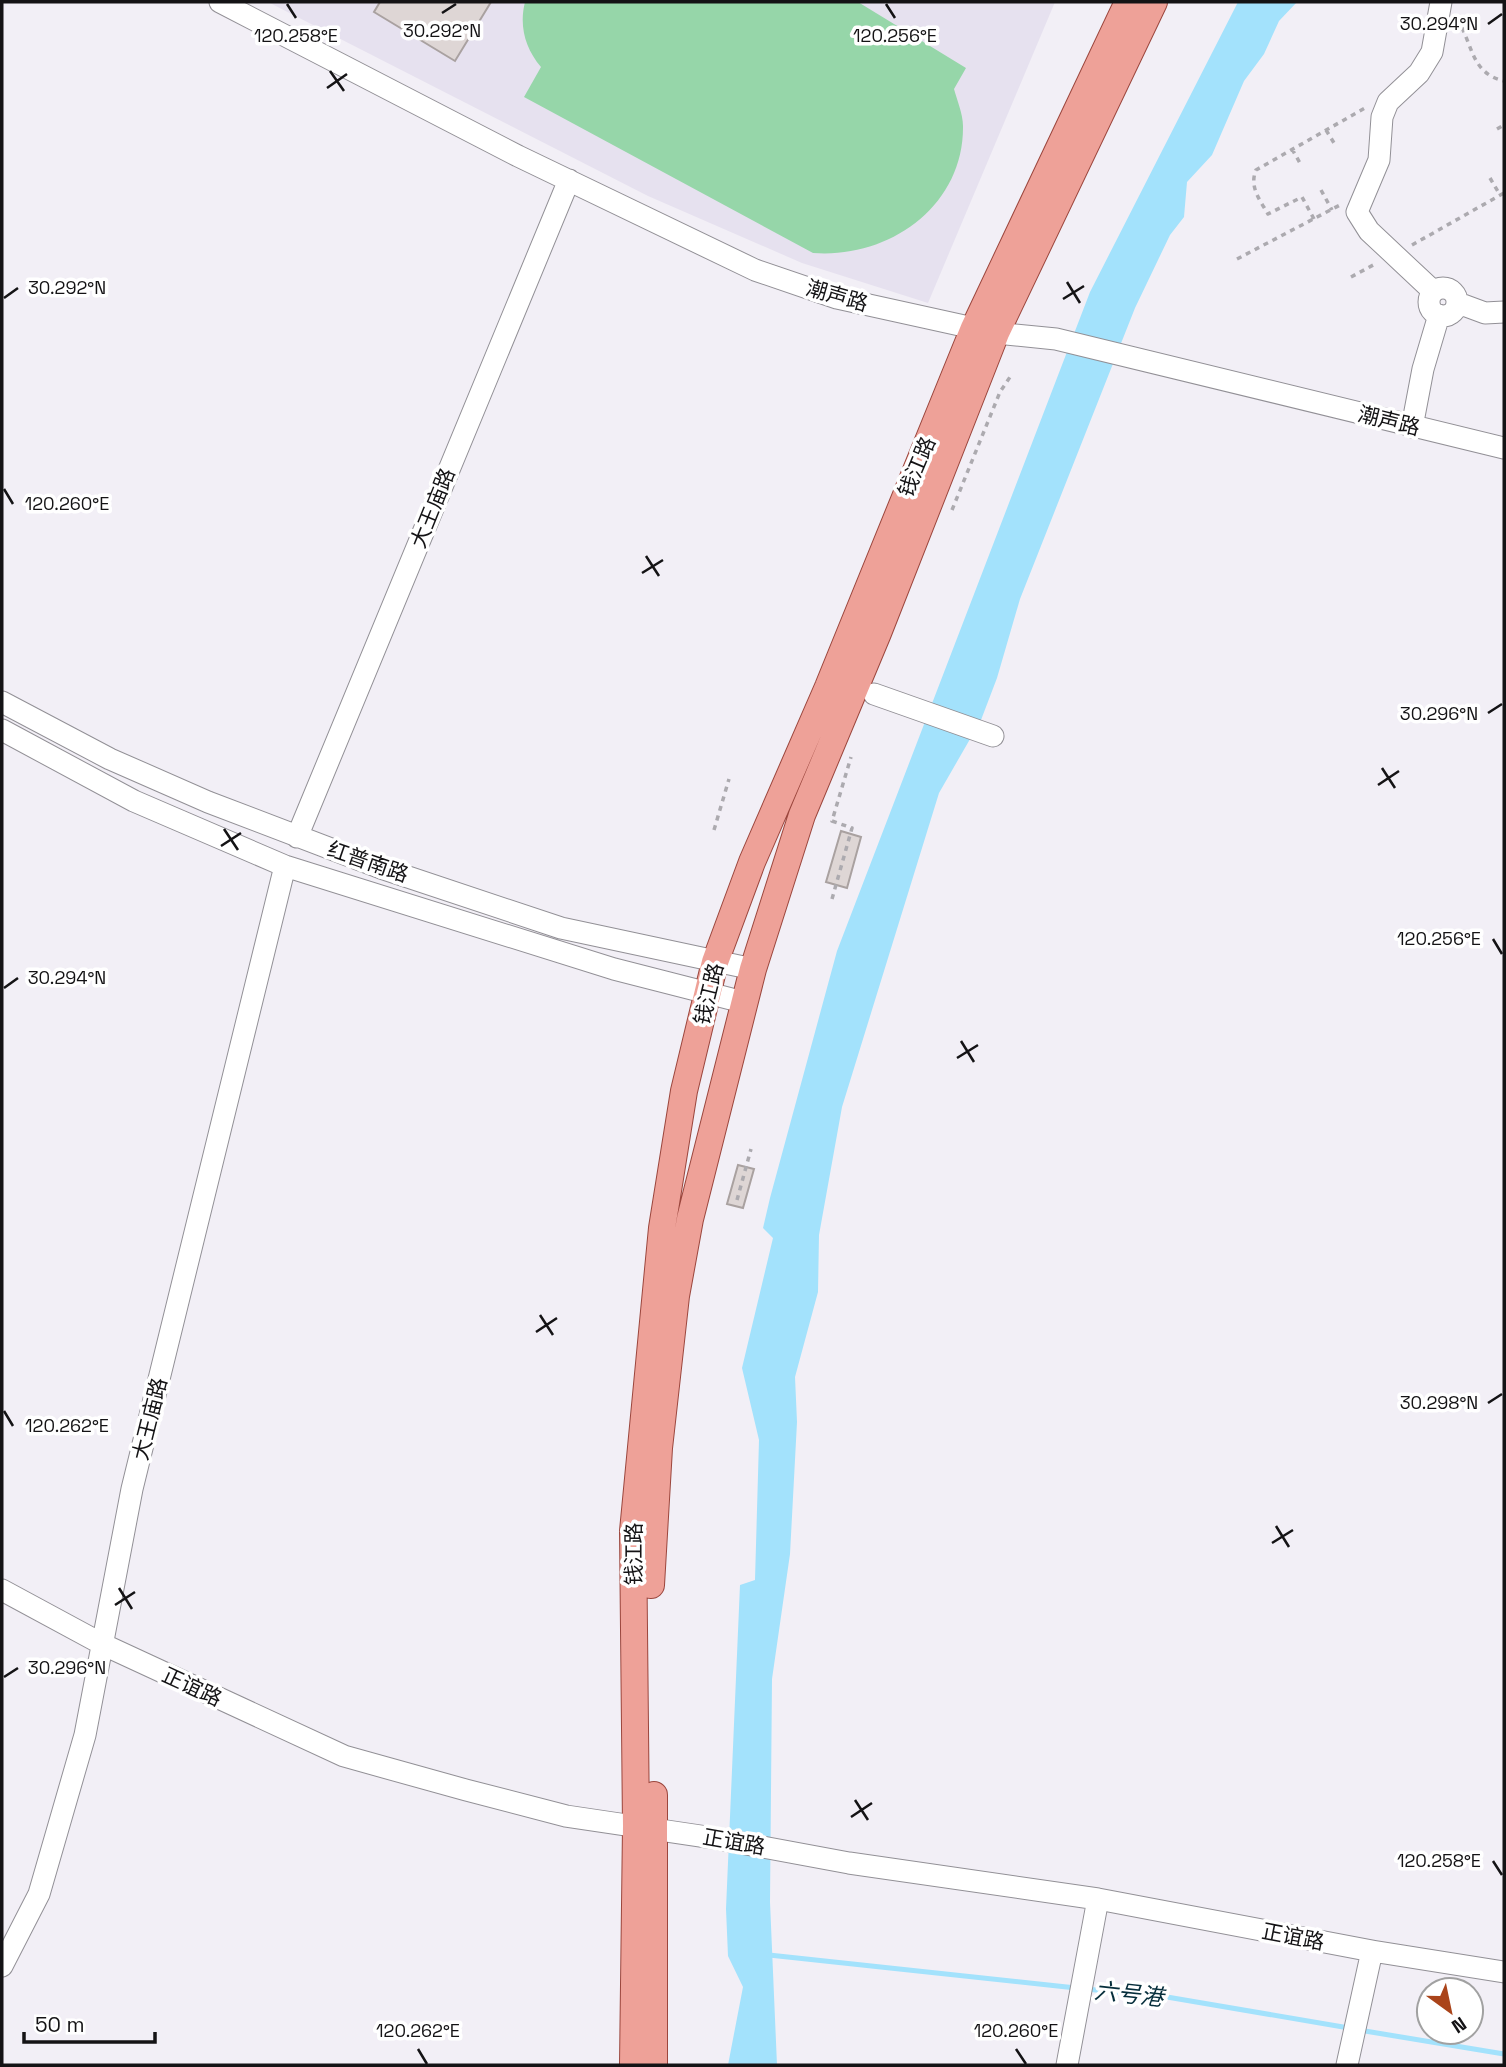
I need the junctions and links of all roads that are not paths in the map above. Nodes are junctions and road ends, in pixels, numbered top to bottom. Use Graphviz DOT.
graph roads {
  1 [pos="220,2"];
  2 [pos="1128,2"];
  3 [pos="1154,2"];
  4 [pos="1447,9"];
  5 [pos="569,180"];
  6 [pos="1433,291"];
  7 [pos="1458,303"];
  8 [pos="1504,312"];
  9 [pos="1438,315"];
  10 [pos="985,331"];
  11 [pos="1412,427"];
  12 [pos="1504,448"];
  13 [pos="883,697"];
  14 [pos="2,702"];
  15 [pos="2,730"];
  16 [pos="993,736"];
  17 [pos="297,837"];
  18 [pos="285,866"];
  19 [pos="715,962"];
  20 [pos="753,969"];
  21 [pos="708,993"];
  22 [pos="743,1002"];
  23 [pos="2,1590"];
  24 [pos="102,1644"];
  25 [pos="645,1827"];
  26 [pos="1098,1899"];
  27 [pos="1372,1951"];
  28 [pos="2,1966"];
  29 [pos="1504,1972"];
  30 [pos="633,2065"];
  31 [pos="654,2065"];
  32 [pos="1067,2065"];
  33 [pos="1347,2065"];
  1 -- 5 [label="street, 潮声路"];
  2 -- 10 [label="main road, 钱江路"];
  3 -- 10 [label="main road, 钱江路"];
  4 -- 6 [label="street"];
  5 -- 10 [label="street, 潮声路"];
  5 -- 17 [label="street, 大王庙路"];
  6 -- 7 [label="street"];
  6 -- 9 [label="street"];
  7 -- 8 [label="street"];
  7 -- 9 [label="street"];
  9 -- 11 [label="street"];
  10 -- 11 [label="street, 潮声路"];
  10 -- 19 [label="main road, 钱江路"];
  10 -- 20 [label="main road, 钱江路"];
  11 -- 12 [label="street, 潮声路"];
  13 -- 16 [label="street"];
  14 -- 17 [label="street, 红普南路"];
  15 -- 18 [label="street, 红普南路"];
  17 -- 19 [label="street, 红普南路"];
  18 -- 21 [label="street, 红普南路"];
  18 -- 24 [label="street, 大王庙路"];
  19 -- 20 [label="street, 红普南路"];
  19 -- 21 [label="main road, 钱江路"];
  20 -- 22 [label="main road, 钱江路"];
  21 -- 22 [label="street, 红普南路"];
  21 -- 25 [label="main road, 钱江路"];
  22 -- 25 [label="main road, 钱江路"];
  23 -- 24 [label="street, 正谊路"];
  24 -- 25 [label="street, 正谊路"];
  24 -- 28 [label="street, 大王庙路"];
  25 -- 26 [label="street, 正谊路"];
  25 -- 30 [label="main road, 钱江路"];
  25 -- 31 [label="main road, 钱江路"];
  26 -- 27 [label="street, 正谊路"];
  26 -- 32 [label="street"];
  27 -- 29 [label="street, 正谊路"];
  27 -- 33 [label="street"];
}
